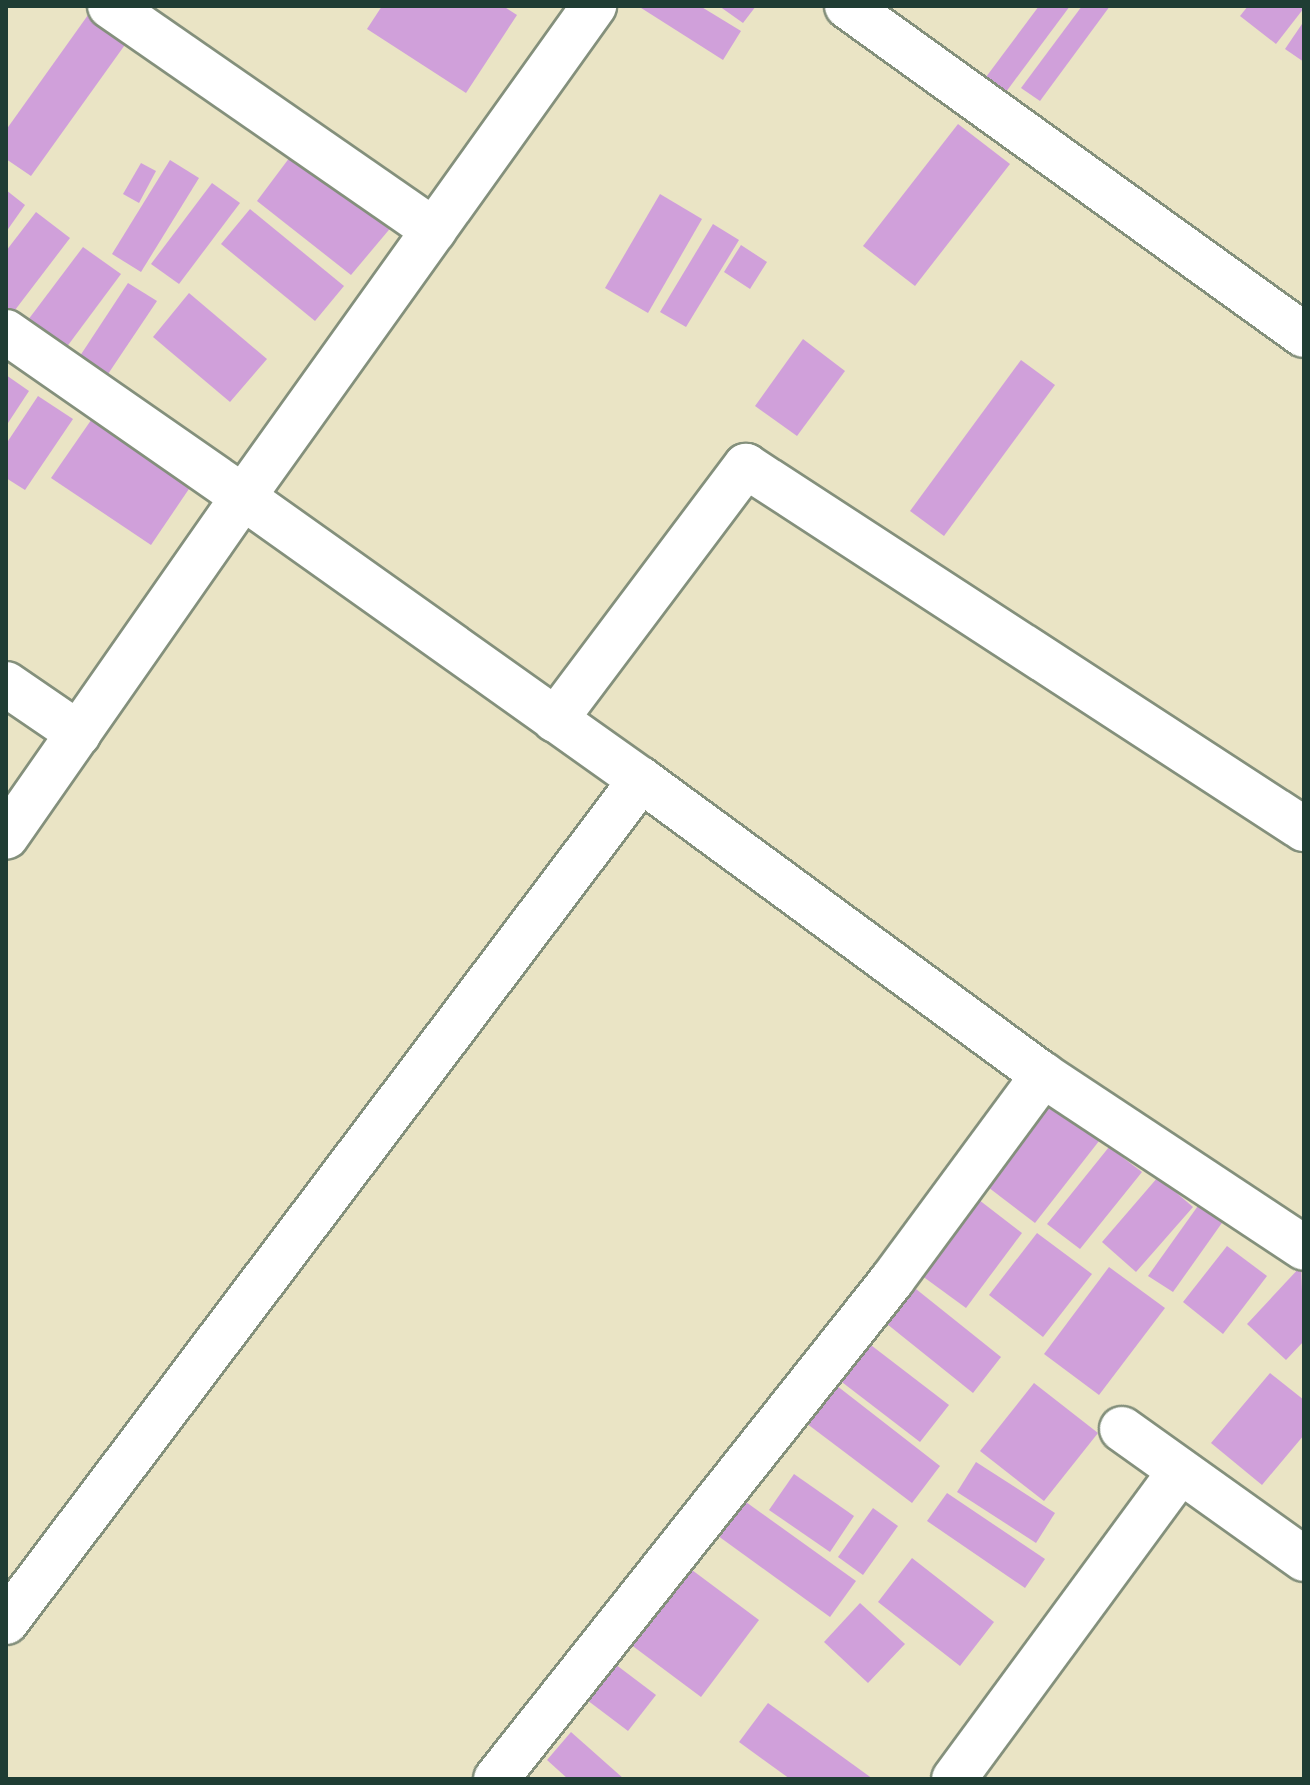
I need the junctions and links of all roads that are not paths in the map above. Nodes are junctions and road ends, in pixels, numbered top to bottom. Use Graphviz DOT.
graph roads {
  1 [pos="110,6"];
  2 [pos="594,6"];
  3 [pos="847,6"];
  4 [pos="434,230"];
  5 [pos="6,332"];
  6 [pos="1304,335"];
  7 [pos="243,497"];
  8 [pos="6,684"];
  9 [pos="555,720"];
  10 [pos="79,734"];
  11 [pos="641,780"];
  12 [pos="1304,829"];
  13 [pos="6,837"];
  14 [pos="1043,1075"];
  15 [pos="1304,1248"];
  16 [pos="1122,1429"];
  17 [pos="1180,1471"];
  18 [pos="1304,1559"];
  19 [pos="6,1622"];
  20 [pos="496,1779"];
  21 [pos="954,1779"];
  1 -- 4 [label="street"];
  2 -- 4 [label="street"];
  3 -- 6 [label="street"];
  4 -- 7 [label="street"];
  5 -- 7 [label="street"];
  7 -- 9 [label="street"];
  7 -- 10 [label="street"];
  8 -- 10 [label="street"];
  9 -- 11 [label="street"];
  9 -- 12 [label="street"];
  10 -- 13 [label="street"];
  11 -- 14 [label="street"];
  11 -- 19 [label="street"];
  14 -- 15 [label="street"];
  14 -- 20 [label="street"];
  16 -- 17 [label="street"];
  17 -- 18 [label="street"];
  17 -- 21 [label="street"];
}
